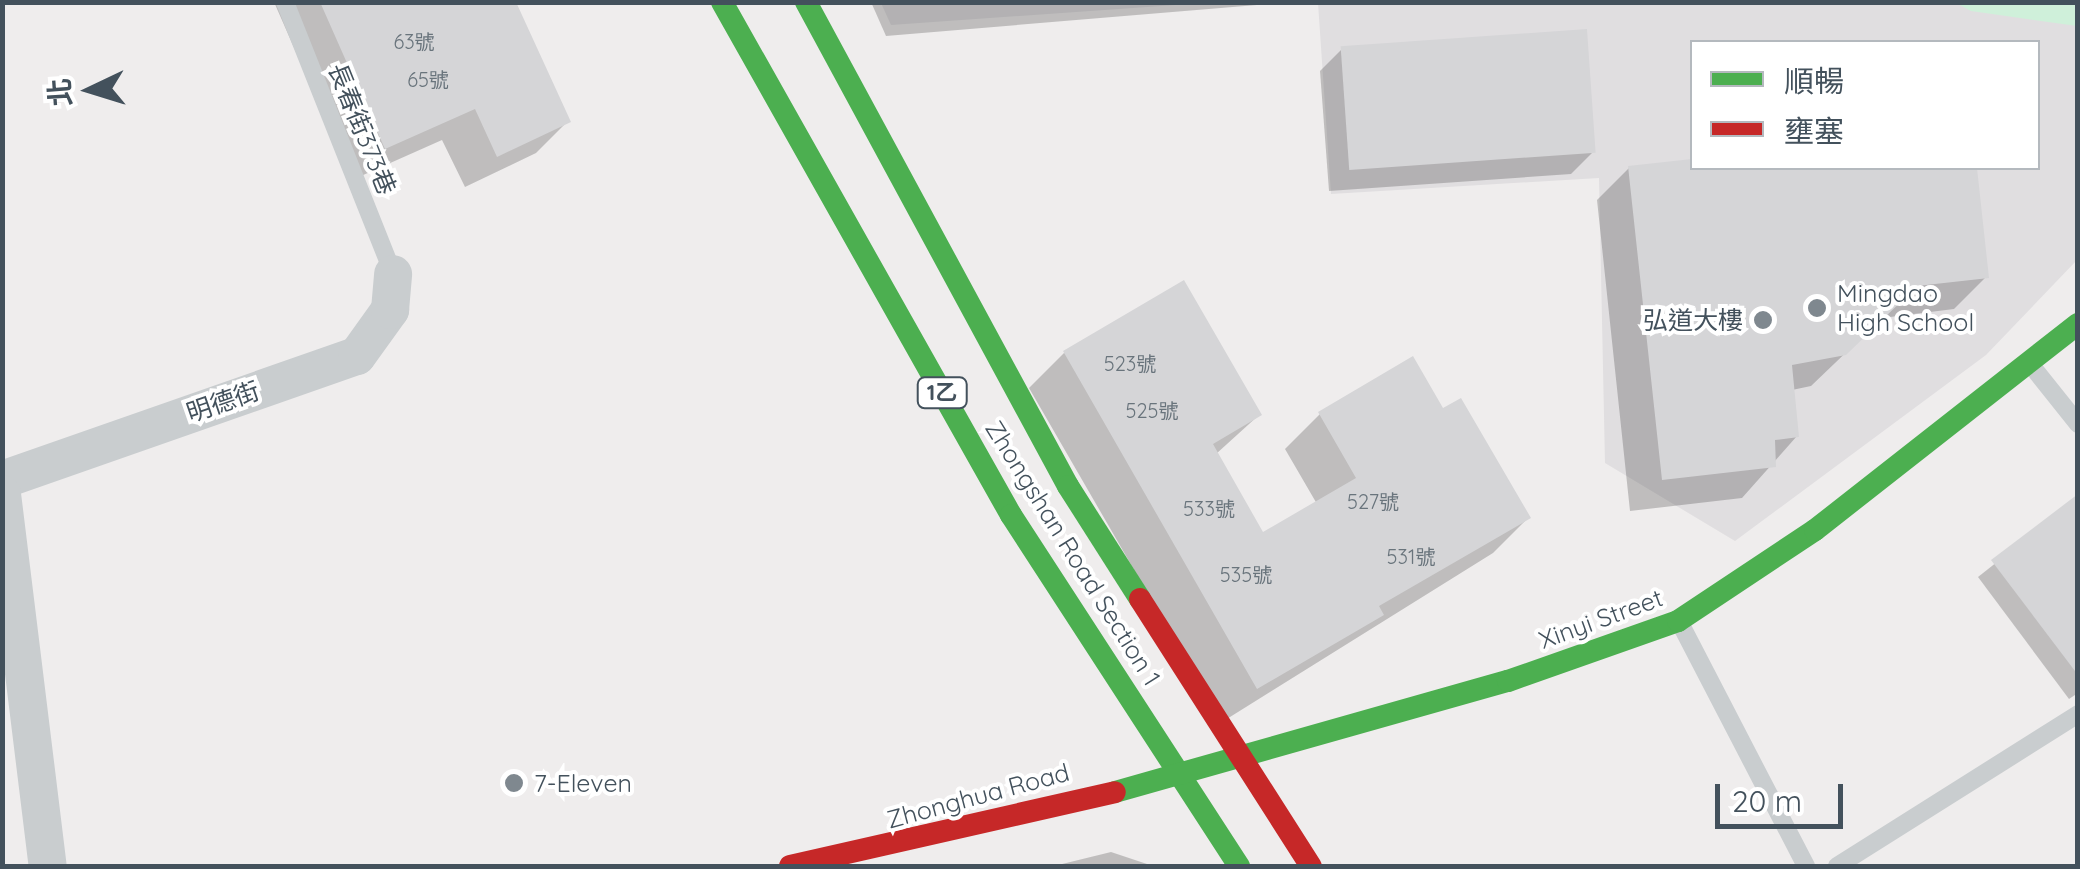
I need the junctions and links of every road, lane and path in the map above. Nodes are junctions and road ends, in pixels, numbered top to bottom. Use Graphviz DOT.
graph roads {
  1 [pos="285,2"];
  2 [pos="722,2"];
  3 [pos="806,2"];
  4 [pos="393,274"];
  5 [pos="2078,324"];
  6 [pos="2032,366"];
  7 [pos="2078,424"];
  8 [pos="2,480"];
  9 [pos="2,494"];
  10 [pos="1678,621"];
  11 [pos="2078,714"];
  12 [pos="1239,761"];
  13 [pos="1179,772"];
  14 [pos="893,857"];
  15 [pos="48,866"];
  16 [pos="790,866"];
  17 [pos="1240,866"];
  18 [pos="1311,866"];
  19 [pos="1806,866"];
  20 [pos="1837,866"];
  1 -- 4 [label="lane, 長春街373巷"];
  2 -- 13 [label="main road, Zhongshan Road Section 1 / 1乙"];
  3 -- 12 [label="main road, Zhongshan Road Section 1 / 1乙"];
  4 -- 8 [label="street, 明德街"];
  5 -- 6 [label="main road, Xinyi Street"];
  6 -- 7 [label="lane"];
  6 -- 10 [label="main road, Xinyi Street"];
  9 -- 15 [label="street"];
  10 -- 12 [label="main road, Xinyi Street"];
  10 -- 19 [label="lane"];
  11 -- 20 [label="lane"];
  12 -- 13 [label="main road, Xinyi Street"];
  12 -- 18 [label="main road, Zhongshan Road Section 1 / 1乙"];
  13 -- 14 [label="main road, Zhonghua Road"];
  13 -- 17 [label="main road, Zhongshan Road Section 1 / 1乙"];
  14 -- 16 [label="main road, Zhonghua Road"];
}
